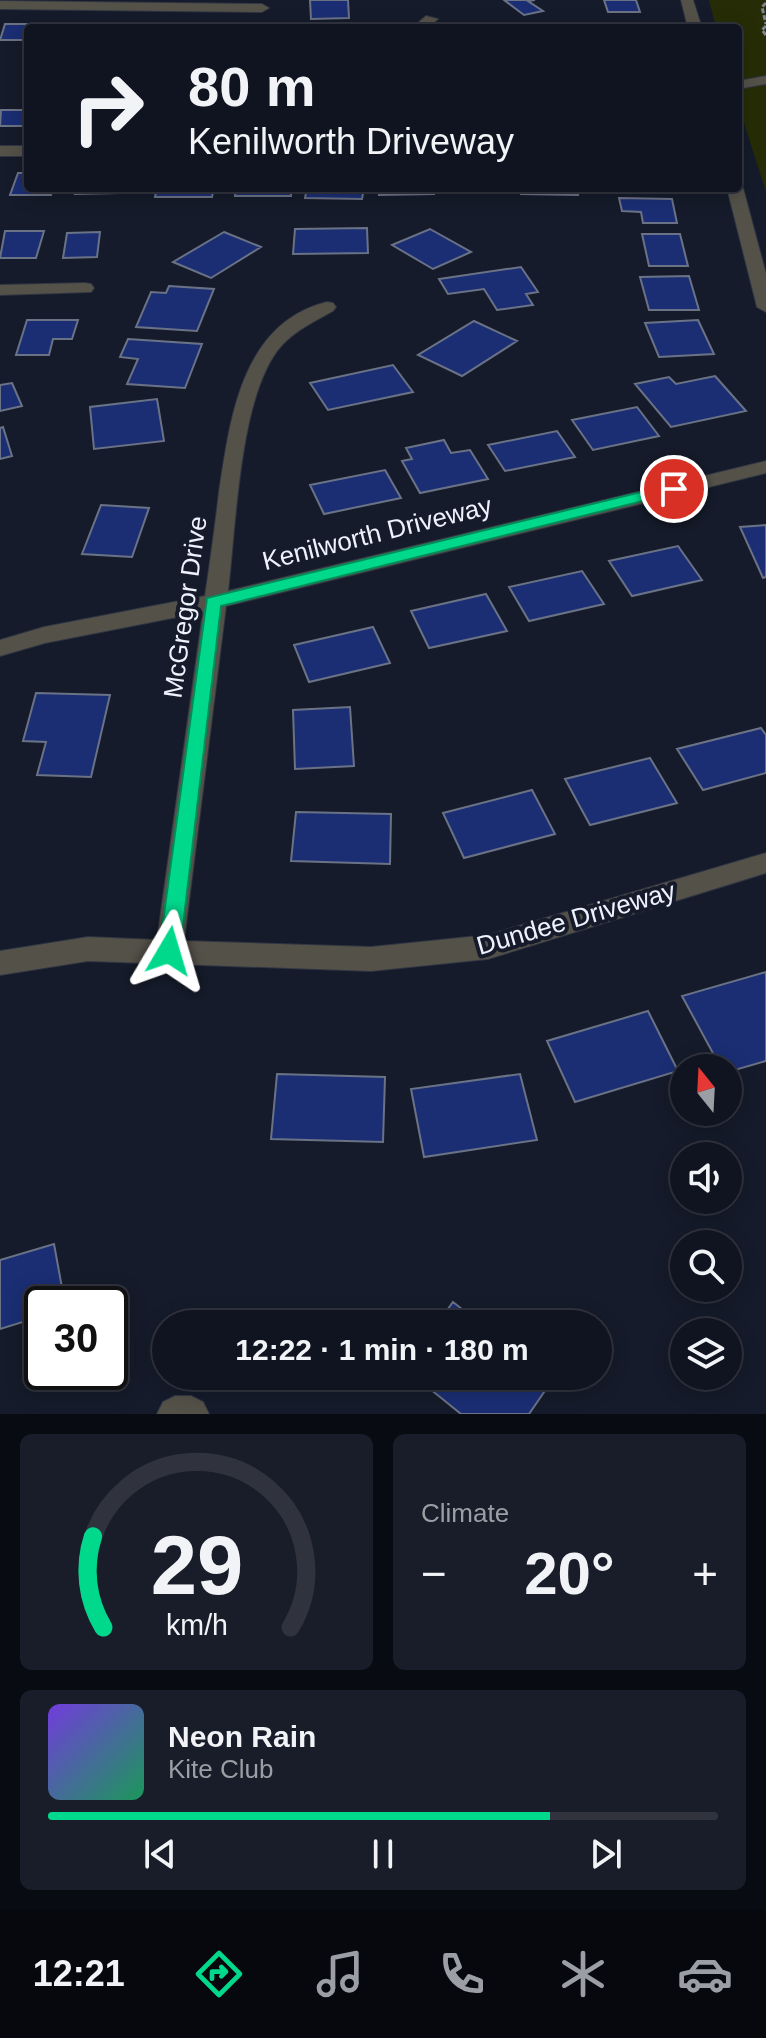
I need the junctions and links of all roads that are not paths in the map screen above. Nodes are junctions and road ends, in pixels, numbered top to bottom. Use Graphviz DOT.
graph roads {
  1 [pos="687,0"];
  2 [pos="0,5"];
  3 [pos="262,9"];
  4 [pos="694,24"];
  5 [pos="766,80"];
  6 [pos="742,84"];
  7 [pos="0,151"];
  8 [pos="24,151"];
  9 [pos="736,192"];
  10 [pos="85,288"];
  11 [pos="0,290"];
  12 [pos="327,307"];
  13 [pos="766,307"];
  14 [pos="766,467"];
  15 [pos="213,602"];
  16 [pos="0,648"];
  17 [pos="766,863"];
  18 [pos="169,951"];
  19 [pos="0,963"];
  20 [pos="175,1414"];
  21 [pos="191,1414"];
  1 -- 4 [label="street"];
  2 -- 3 [label="street"];
  5 -- 6 [label="lane"];
  7 -- 8 [label="street"];
  9 -- 13 [label="street"];
  10 -- 11 [label="street"];
  12 -- 15 [label="street, McGregor Drive"];
  14 -- 15 [label="street, Kenilworth Driveway"];
  15 -- 16 [label="street, Kenilworth Driveway"];
  15 -- 18 [label="street, McGregor Drive"];
  17 -- 18 [label="street, Dundee Driveway"];
  18 -- 19 [label="street, Dundee Driveway"];
  20 -- 21 [label="street"];
}
